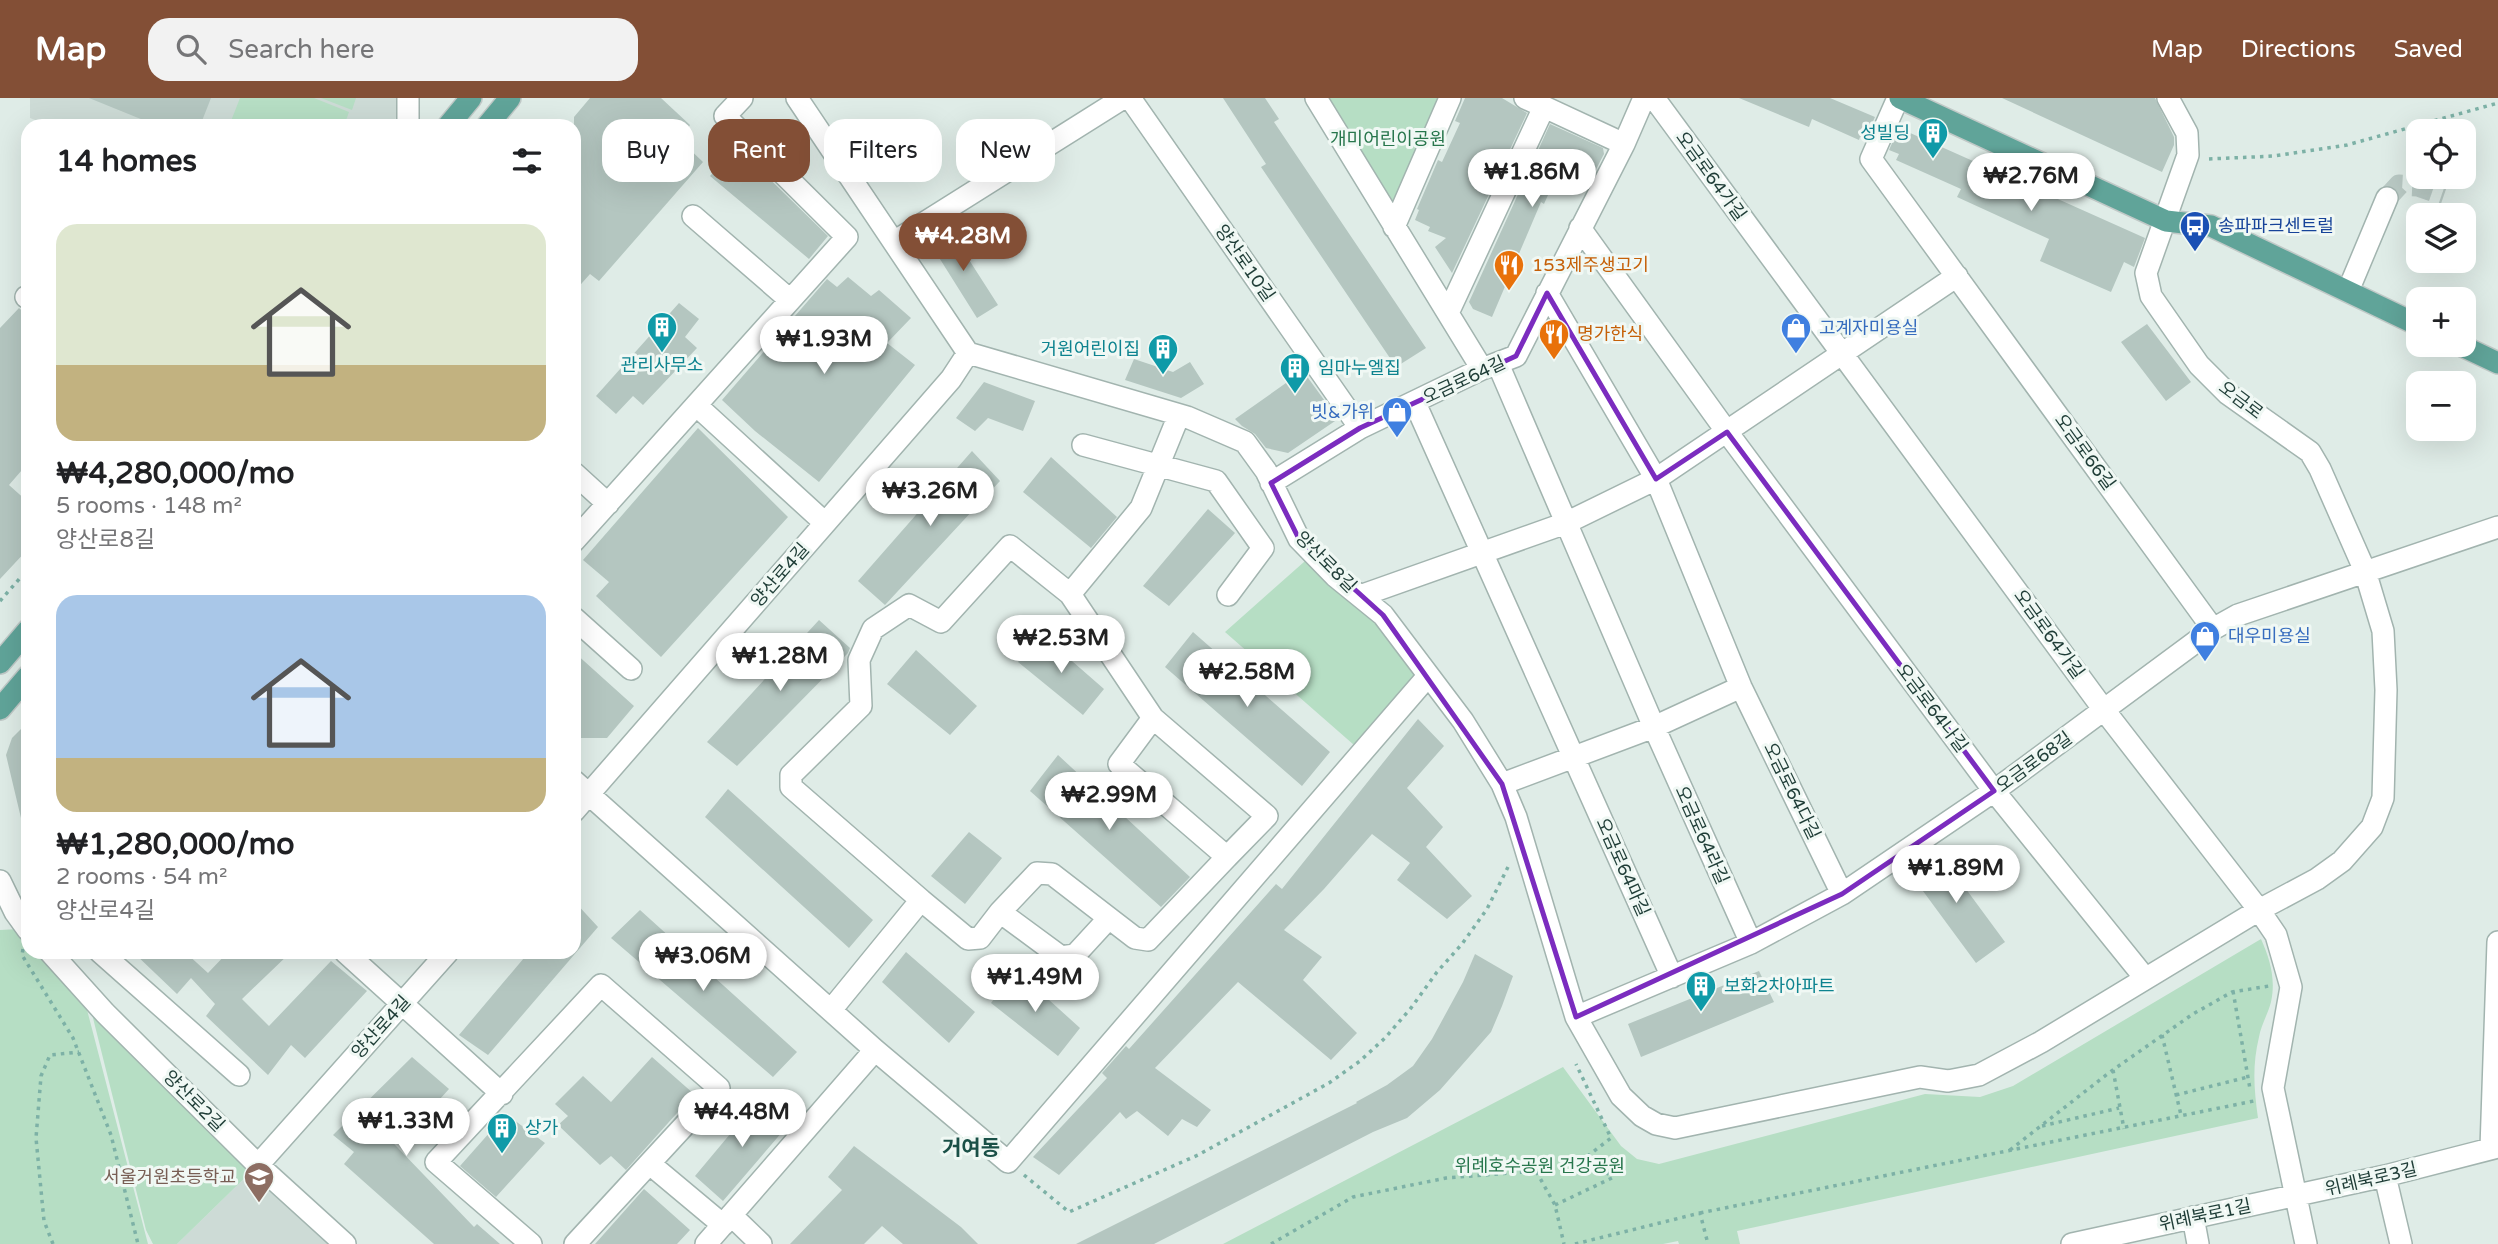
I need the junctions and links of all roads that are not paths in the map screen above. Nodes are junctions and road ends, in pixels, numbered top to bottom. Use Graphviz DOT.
graph roads {
  1 [pos="408,98"];
  2 [pos="471,98"];
  3 [pos="510,98"];
  4 [pos="742,98"];
  5 [pos="797,98"];
  6 [pos="1123,98"];
  7 [pos="1130,98"];
  8 [pos="1316,98"];
  9 [pos="1450,98"];
  10 [pos="1644,98"];
  11 [pos="1654,98"];
  12 [pos="1899,98"];
  13 [pos="2168,98"];
  14 [pos="1535,102"];
  15 [pos="408,119"];
  16 [pos="454,119"];
  17 [pos="493,119"];
  18 [pos="1624,144"];
  19 [pos="2386,198"];
  20 [pos="693,216"];
  21 [pos="2166,221"];
  22 [pos="1394,227"];
  23 [pos="1580,228"];
  24 [pos="894,242"];
  25 [pos="1957,276"];
  26 [pos="2348,291"];
  27 [pos="1547,293"];
  28 [pos="790,300"];
  29 [pos="1448,313"];
  30 [pos="2406,319"];
  31 [pos="968,353"];
  32 [pos="2476,353"];
  33 [pos="1843,355"];
  34 [pos="2498,363"];
  35 [pos="1490,366"];
  36 [pos="1415,403"];
  37 [pos="696,405"];
  38 [pos="1179,415"];
  39 [pos="1360,428"];
  40 [pos="1727,432"];
  41 [pos="1083,445"];
  42 [pos="1159,465"];
  43 [pos="581,479"];
  44 [pos="1656,479"];
  45 [pos="1271,483"];
  46 [pos="608,504"];
  47 [pos="825,523"];
  48 [pos="1566,523"];
  49 [pos="2498,527"];
  50 [pos="581,533"];
  51 [pos="1481,552"];
  52 [pos="2365,571"];
  53 [pos="1070,594"];
  54 [pos="1228,595"];
  55 [pos="1360,596"];
  56 [pos="581,624"];
  57 [pos="2213,629"];
  58 [pos="21,638"];
  59 [pos="0,663"];
  60 [pos="631,669"];
  61 [pos="1428,676"];
  62 [pos="21,684"];
  63 [pos="1741,687"];
  64 [pos="0,709"];
  65 [pos="2104,709"];
  66 [pos="1153,718"];
  67 [pos="1654,727"];
  68 [pos="1573,757"];
  69 [pos="1502,784"];
  70 [pos="581,788"];
  71 [pos="1994,791"];
  72 [pos="1227,857"];
  73 [pos="0,881"];
  74 [pos="1842,894"];
  75 [pos="921,900"];
  76 [pos="2259,910"];
  77 [pos="1000,912"];
  78 [pos="1109,918"];
  79 [pos="21,920"];
  80 [pos="2498,942"];
  81 [pos="1751,943"];
  82 [pos="56,959"];
  83 [pos="108,959"];
  84 [pos="353,959"];
  85 [pos="442,959"];
  86 [pos="1672,977"];
  87 [pos="2145,978"];
  88 [pos="2498,998"];
  89 [pos="401,1004"];
  90 [pos="831,1010"];
  91 [pos="1576,1017"];
  92 [pos="876,1050"];
  93 [pos="239,1075"];
  94 [pos="502,1094"];
  95 [pos="2495,1147"];
  96 [pos="650,1164"];
  97 [pos="258,1165"];
  98 [pos="2385,1176"];
  99 [pos="2297,1196"];
  100 [pos="2193,1217"];
  101 [pos="727,1220"];
  102 [pos="345,1244"];
  103 [pos="531,1244"];
  104 [pos="575,1244"];
  105 [pos="706,1244"];
  106 [pos="761,1244"];
  107 [pos="2072,1244"];
  108 [pos="2199,1244"];
  109 [pos="2306,1244"];
  110 [pos="2401,1244"];
  1 -- 15 [label="street"];
  2 -- 16 [label="main road"];
  3 -- 17 [label="main road"];
  4 -- 28 [label="street"];
  5 -- 24 [label="street"];
  6 -- 24 [label="street"];
  7 -- 39 [label="street, 양산로10길"];
  8 -- 22 [label="street, 오금로64라길"];
  9 -- 22 [label="street"];
  10 -- 18 [label="street, 오금로64길"];
  11 -- 33 [label="street, 오금로64가길"];
  12 -- 21 [label="main road"];
  12 -- 25 [label="street, 오금로66길"];
  13 -- 21 [label="street, 오금로"];
  14 -- 18 [label="street"];
  14 -- 29 [label="street"];
  18 -- 23 [label="street, 오금로64길"];
  19 -- 26 [label="street"];
  20 -- 28 [label="street"];
  21 -- 26 [label="main road"];
  21 -- 52 [label="street, 오금로"];
  22 -- 29 [label="street, 오금로64라길"];
  23 -- 27 [label="street, 오금로64길"];
  23 -- 40 [label="street, 오금로64나길"];
  24 -- 31 [label="street"];
  25 -- 33 [label="street"];
  25 -- 57 [label="street, 오금로66길"];
  26 -- 30 [label="main road"];
  27 -- 35 [label="street, 오금로64길"];
  27 -- 44 [label="street, 오금로64다길"];
  28 -- 37 [label="street"];
  29 -- 35 [label="street, 오금로64라길"];
  31 -- 38 [label="street, 양산로8길"];
  31 -- 47 [label="street, 양산로4길"];
  32 -- 34 [label="main road"];
  33 -- 40 [label="street"];
  33 -- 65 [label="street, 오금로64가길"];
  35 -- 36 [label="street, 오금로64길"];
  35 -- 48 [label="street, 오금로64라길"];
  36 -- 39 [label="street, 오금로64길"];
  36 -- 51 [label="street, 오금로64마길"];
  37 -- 46 [label="street"];
  37 -- 47 [label="street"];
  38 -- 42 [label="street"];
  38 -- 45 [label="street, 양산로8길"];
  39 -- 45 [label="street, 오금로64길"];
  40 -- 44 [label="street"];
  40 -- 71 [label="street, 오금로64나길"];
  41 -- 42 [label="street"];
  42 -- 53 [label="street"];
  42 -- 54 [label="street"];
  43 -- 46 [label="street"];
  44 -- 48 [label="street"];
  44 -- 63 [label="street, 오금로64다길"];
  45 -- 55 [label="street, 양산로8길"];
  46 -- 50 [label="street"];
  47 -- 70 [label="street, 양산로4길"];
  48 -- 51 [label="street"];
  48 -- 67 [label="street, 오금로64라길"];
  49 -- 52 [label="street, 오금로68길"];
  51 -- 55 [label="street"];
  51 -- 68 [label="street, 오금로64마길"];
  52 -- 57 [label="street, 오금로68길"];
  52 -- 76 [label="street, 오금로"];
  53 -- 66 [label="street"];
  53 -- 75 [label="street"];
  55 -- 61 [label="street, 양산로8길"];
  56 -- 60 [label="street"];
  57 -- 65 [label="street, 오금로68길"];
  58 -- 59 [label="main road"];
  61 -- 69 [label="street, 양산로8길"];
  61 -- 92 [label="street"];
  62 -- 64 [label="main road"];
  63 -- 67 [label="street"];
  63 -- 74 [label="street, 오금로64다길"];
  65 -- 71 [label="street, 오금로68길"];
  65 -- 76 [label="street, 오금로64가길"];
  66 -- 72 [label="street"];
  66 -- 72 [label="street"];
  67 -- 68 [label="street"];
  67 -- 81 [label="street, 오금로64라길"];
  68 -- 69 [label="street"];
  68 -- 86 [label="street, 오금로64마길"];
  69 -- 91 [label="street, 양산로8길"];
  70 -- 90 [label="street"];
  71 -- 74 [label="street, 오금로68길"];
  71 -- 87 [label="street, 오금로64나길"];
  72 -- 78 [label="street"];
  73 -- 79 [label="street"];
  74 -- 81 [label="street, 오금로68길"];
  75 -- 77 [label="street"];
  75 -- 90 [label="street"];
  76 -- 87 [label="street, 오금로"];
  76 -- 99 [label="street, 오금로64가길"];
  77 -- 78 [label="street"];
  77 -- 78 [label="street"];
  80 -- 88 [label="street, 위례북로3길"];
  81 -- 86 [label="street, 오금로68길"];
  82 -- 97 [label="street, 양산로2길"];
  83 -- 93 [label="street"];
  84 -- 89 [label="street"];
  85 -- 89 [label="street, 양산로4길"];
  86 -- 91 [label="street, 오금로68길"];
  87 -- 91 [label="street, 양산로8길"];
  88 -- 95 [label="street, 위례북로3길"];
  89 -- 94 [label="street"];
  89 -- 97 [label="street, 양산로4길"];
  90 -- 92 [label="street"];
  92 -- 101 [label="street"];
  94 -- 96 [label="street"];
  94 -- 103 [label="street"];
  95 -- 98 [label="street, 위례북로3길"];
  96 -- 101 [label="street"];
  96 -- 104 [label="street"];
  97 -- 102 [label="street, 양산로2길"];
  98 -- 99 [label="street, 위례북로3길"];
  98 -- 110 [label="street"];
  99 -- 100 [label="street, 위례북로1길"];
  99 -- 109 [label="street"];
  100 -- 107 [label="street, 위례북로1길"];
  100 -- 108 [label="street"];
  101 -- 105 [label="street"];
  101 -- 106 [label="street"];
}
